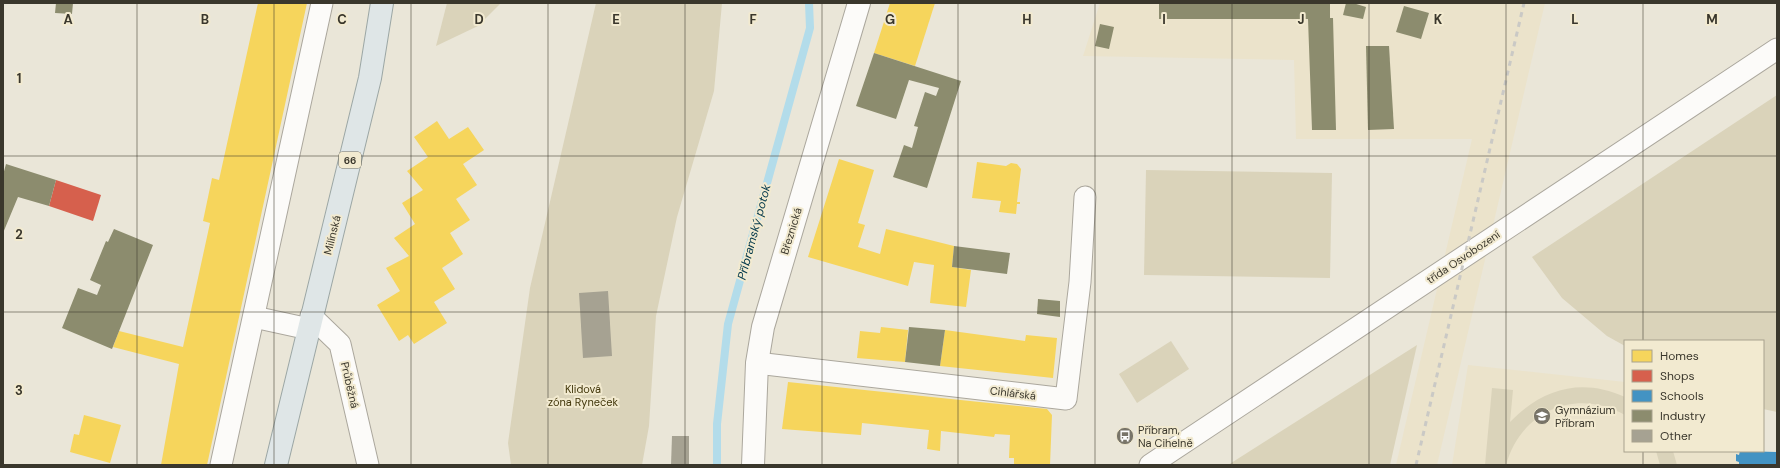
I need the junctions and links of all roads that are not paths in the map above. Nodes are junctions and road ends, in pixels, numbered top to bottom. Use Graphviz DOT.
graph roads {
  1 [pos="322,3"];
  2 [pos="382,3"];
  3 [pos="859,3"];
  4 [pos="1777,49"];
  5 [pos="1085,197"];
  6 [pos="254,317"];
  7 [pos="310,323"];
  8 [pos="757,363"];
  9 [pos="221,465"];
  10 [pos="276,465"];
  11 [pos="368,465"];
  12 [pos="752,465"];
  13 [pos="1150,465"];
  1 -- 6 [label="street"];
  2 -- 7 [label="main road, Milínská / 66"];
  3 -- 8 [label="street, Březnická"];
  4 -- 13 [label="street, třída Osvobození"];
  5 -- 8 [label="street, Cihlářská"];
  6 -- 7 [label="street"];
  6 -- 9 [label="street"];
  7 -- 10 [label="main road, Milínská / 66"];
  7 -- 11 [label="street, Průběžná"];
  8 -- 12 [label="street, Březnická"];
}
